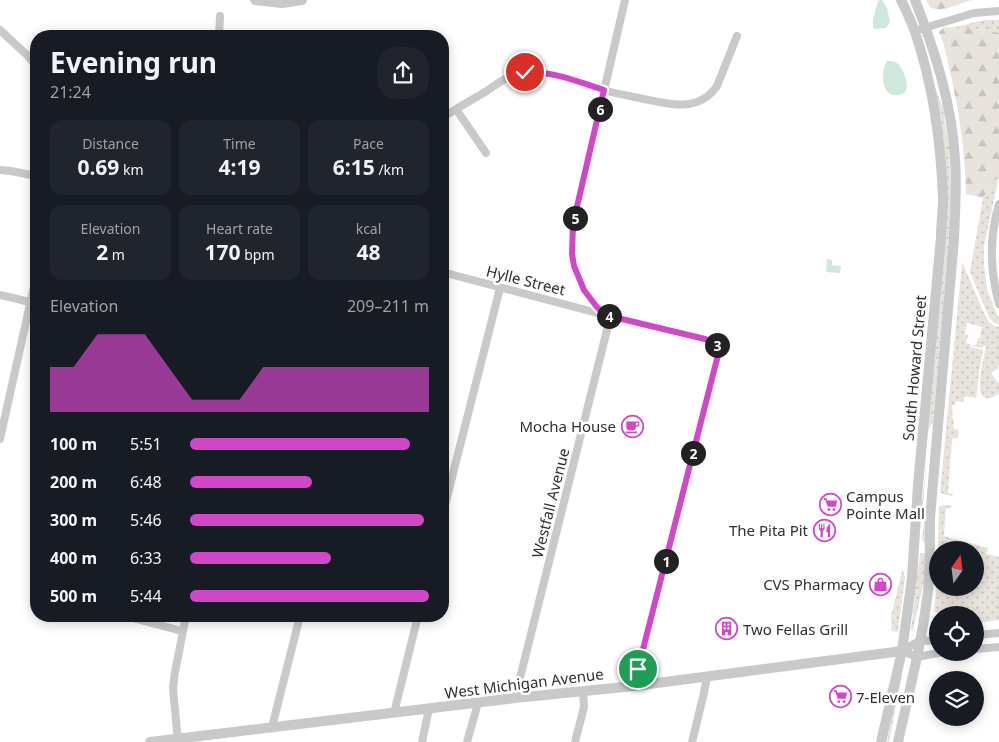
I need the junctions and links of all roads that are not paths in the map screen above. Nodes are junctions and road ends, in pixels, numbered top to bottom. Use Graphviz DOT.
graph roads {
  1 [pos="255,0"];
  2 [pos="302,0"];
  3 [pos="625,0"];
  4 [pos="901,0"];
  5 [pos="915,0"];
  6 [pos="999,11"];
  7 [pos="220,16"];
  8 [pos="926,27"];
  9 [pos="0,30"];
  10 [pos="219,30"];
  11 [pos="915,31"];
  12 [pos="738,36"];
  13 [pos="30,59"];
  14 [pos="604,90"];
  15 [pos="456,109"];
  16 [pos="449,114"];
  17 [pos="486,153"];
  18 [pos="0,170"];
  19 [pos="30,174"];
  20 [pos="999,204"];
  21 [pos="449,274"];
  22 [pos="500,288"];
  23 [pos="0,295"];
  24 [pos="30,302"];
  25 [pos="999,304"];
  26 [pos="605,315"];
  27 [pos="0,439"];
  28 [pos="449,489"];
  29 [pos="930,541"];
  30 [pos="914,546"];
  31 [pos="929,547"];
  32 [pos="929,568"];
  33 [pos="148,622"];
  34 [pos="184,622"];
  35 [pos="298,622"];
  36 [pos="417,622"];
  37 [pos="182,631"];
  38 [pos="999,633"];
  39 [pos="984,634"];
  40 [pos="929,641"];
  41 [pos="919,642"];
  42 [pos="999,647"];
  43 [pos="984,648"];
  44 [pos="902,651"];
  45 [pos="929,655"];
  46 [pos="917,657"];
  47 [pos="707,676"];
  48 [pos="634,686"];
  49 [pos="583,691"];
  50 [pos="515,698"];
  51 [pos="478,703"];
  52 [pos="428,709"];
  53 [pos="394,713"];
  54 [pos="272,727"];
  55 [pos="178,740"];
  56 [pos="150,742"];
  57 [pos="422,742"];
  58 [pos="467,742"];
  59 [pos="575,742"];
  60 [pos="692,742"];
  61 [pos="881,742"];
  62 [pos="898,742"];
  1 -- 2 [label="street"];
  3 -- 14 [label="street"];
  4 -- 11 [label="street, South Howard Street"];
  5 -- 8 [label="street, South Howard Street"];
  6 -- 8 [label="street"];
  7 -- 10 [label="street"];
  8 -- 11 [label="street"];
  8 -- 29 [label="street, South Howard Street"];
  9 -- 13 [label="street"];
  11 -- 30 [label="street, South Howard Street"];
  12 -- 14 [label="street"];
  14 -- 15 [label="street"];
  14 -- 26 [label="street"];
  15 -- 16 [label="street"];
  15 -- 17 [label="street"];
  18 -- 19 [label="street"];
  20 -- 25 [label="street"];
  21 -- 22 [label="street, Hylle Street"];
  22 -- 26 [label="street, Hylle Street"];
  22 -- 28 [label="street"];
  23 -- 24 [label="street"];
  24 -- 27 [label="street"];
  26 -- 48 [label="street, Hylle Street"];
  26 -- 50 [label="street, Westfall Avenue"];
  30 -- 31 [label="street"];
  30 -- 44 [label="street, South Howard Street"];
  32 -- 41 [label="street, South Howard Street"];
  33 -- 37 [label="street"];
  34 -- 37 [label="street"];
  35 -- 54 [label="street"];
  36 -- 53 [label="street"];
  37 -- 55 [label="street"];
  38 -- 39 [label="street"];
  40 -- 41 [label="street, West Michigan Avenue"];
  41 -- 44 [label="street, West Michigan Avenue"];
  41 -- 46 [label="street, South Howard Street"];
  42 -- 43 [label="street"];
  44 -- 46 [label="street, West Michigan Avenue"];
  44 -- 47 [label="street, West Michigan Avenue"];
  44 -- 61 [label="street, South Howard Street"];
  45 -- 46 [label="street"];
  46 -- 62 [label="street, South Howard Street"];
  47 -- 48 [label="street, West Michigan Avenue"];
  47 -- 60 [label="street"];
  48 -- 49 [label="street, West Michigan Avenue"];
  49 -- 50 [label="street, West Michigan Avenue"];
  49 -- 59 [label="street"];
  50 -- 51 [label="street, West Michigan Avenue"];
  51 -- 52 [label="street, West Michigan Avenue"];
  51 -- 58 [label="street"];
  52 -- 53 [label="street, West Michigan Avenue"];
  52 -- 57 [label="street"];
  53 -- 54 [label="street, West Michigan Avenue"];
  54 -- 55 [label="street, West Michigan Avenue"];
  55 -- 56 [label="street, West Michigan Avenue"];
}
